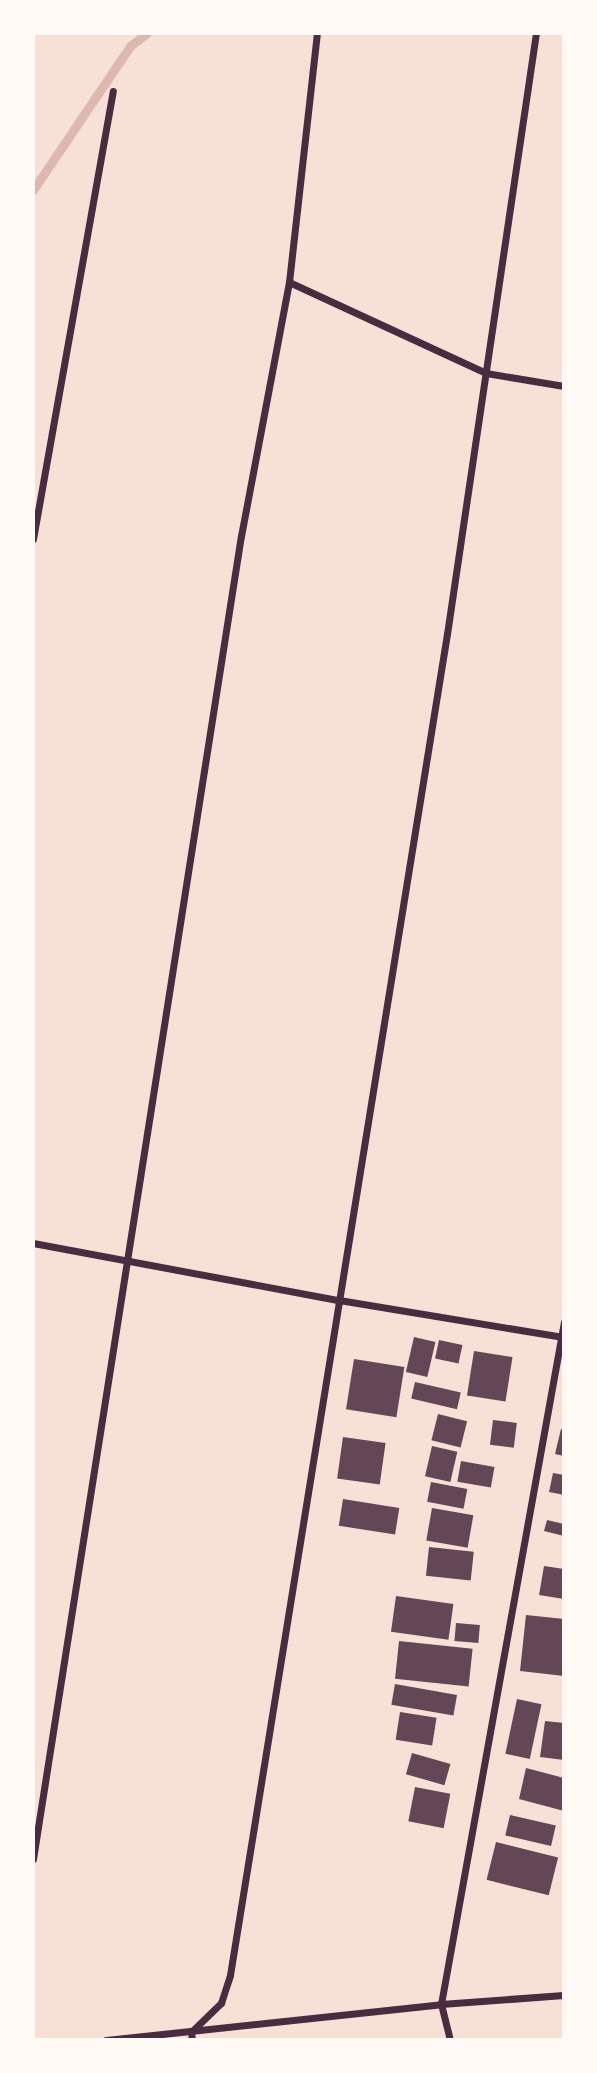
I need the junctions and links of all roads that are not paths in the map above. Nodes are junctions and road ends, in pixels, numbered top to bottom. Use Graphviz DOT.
graph roads {
  1 [pos="317,33"];
  2 [pos="536,33"];
  3 [pos="113,91"];
  4 [pos="289,282"];
  5 [pos="486,373"];
  6 [pos="564,386"];
  7 [pos="33,539"];
  8 [pos="33,1243"];
  9 [pos="128,1261"];
  10 [pos="339,1300"];
  11 [pos="564,1322"];
  12 [pos="562,1337"];
  13 [pos="33,1858"];
  14 [pos="564,1995"];
  15 [pos="442,2004"];
  16 [pos="192,2036"];
  17 [pos="106,2040"];
  18 [pos="450,2040"];
  1 -- 4 [label="street"];
  2 -- 5 [label="street"];
  3 -- 7 [label="street"];
  4 -- 5 [label="street"];
  4 -- 9 [label="street"];
  5 -- 6 [label="street"];
  5 -- 10 [label="street"];
  8 -- 9 [label="street"];
  9 -- 10 [label="street"];
  9 -- 13 [label="street"];
  10 -- 12 [label="street"];
  10 -- 16 [label="street"];
  11 -- 12 [label="street"];
  12 -- 15 [label="street"];
  14 -- 15 [label="street"];
  15 -- 16 [label="street"];
  15 -- 18 [label="street"];
  16 -- 17 [label="street"];
}
